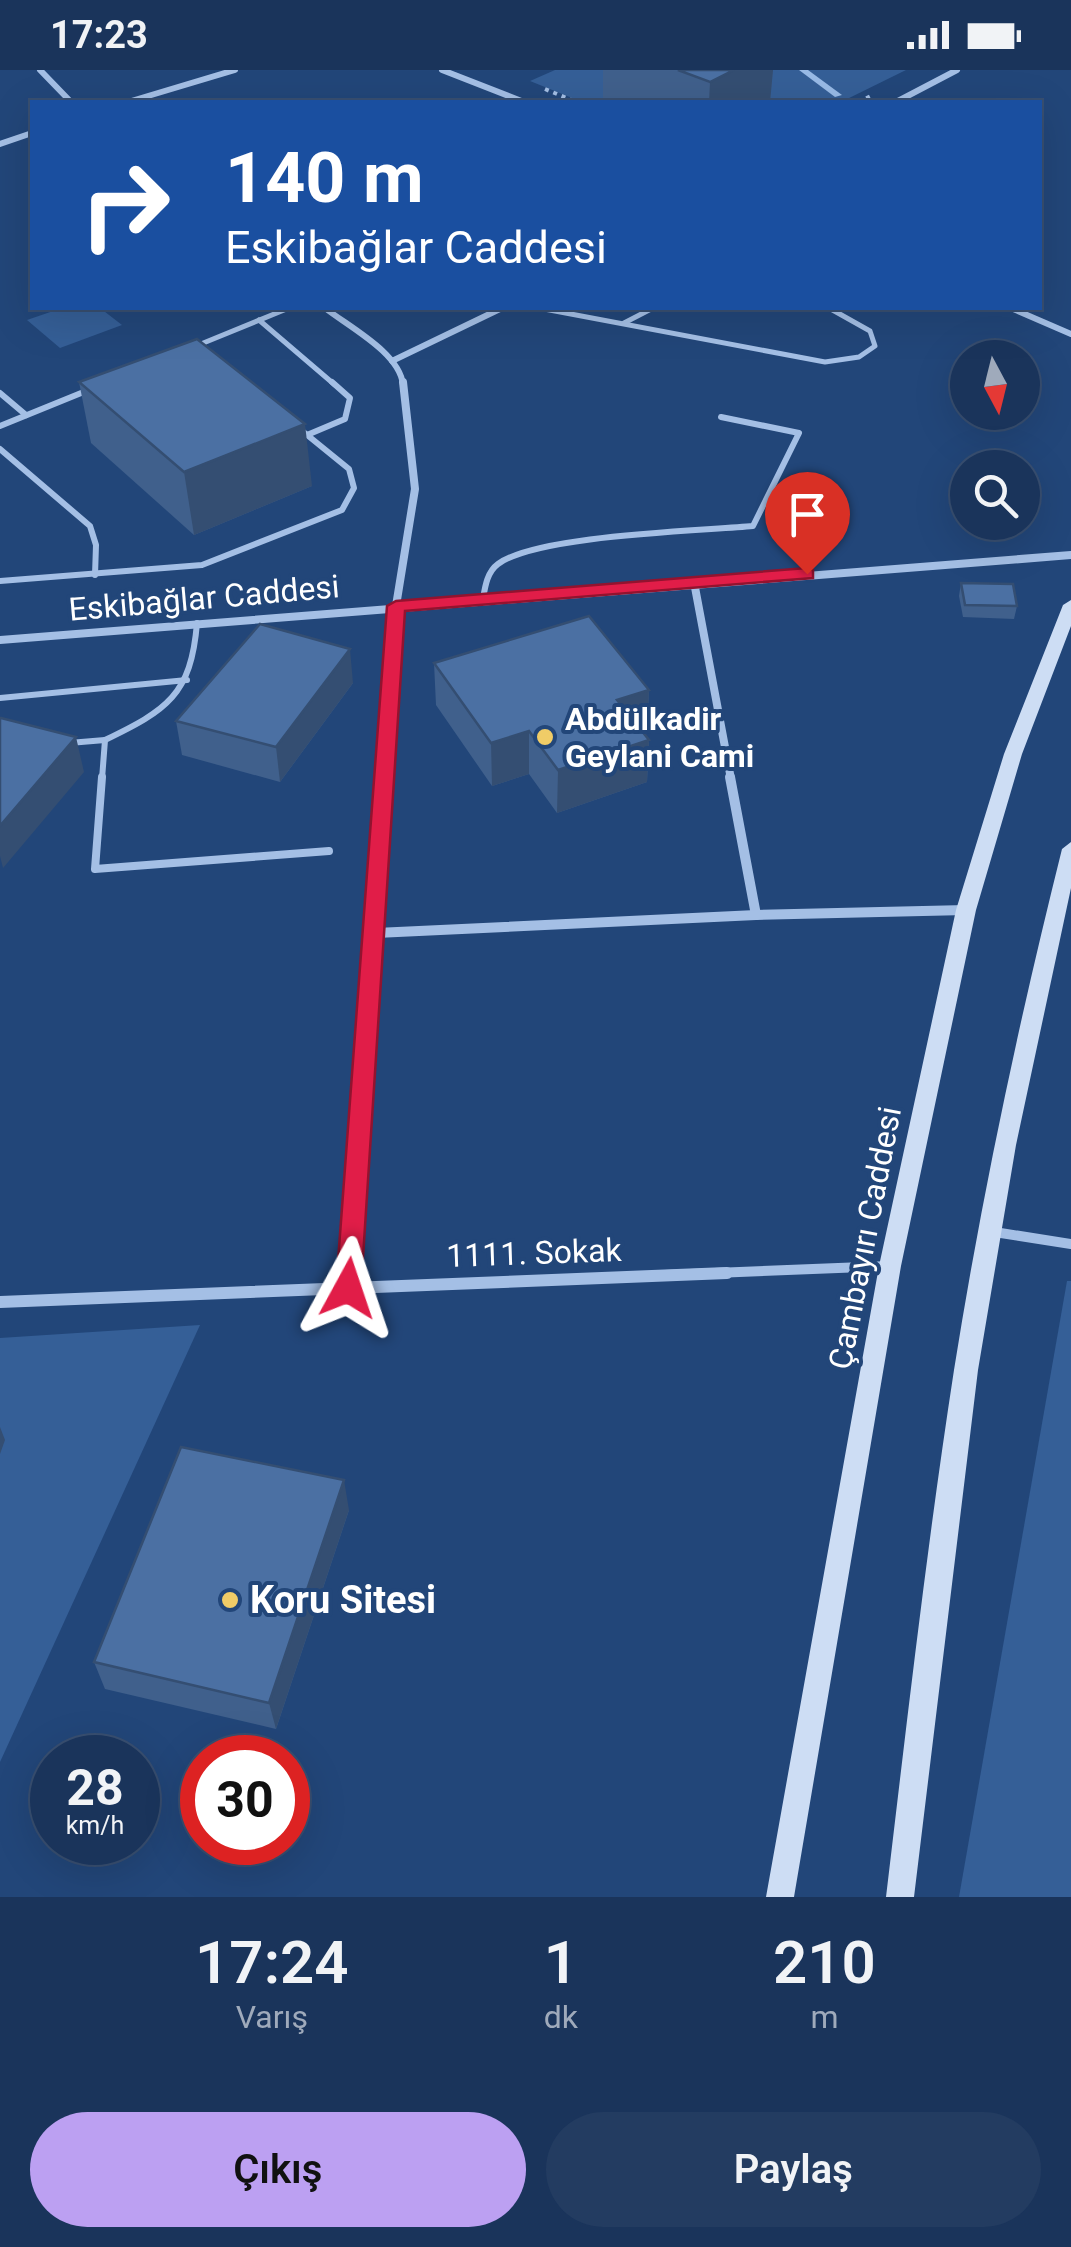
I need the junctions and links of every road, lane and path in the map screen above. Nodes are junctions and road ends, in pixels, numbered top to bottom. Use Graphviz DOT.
graph roads {
  1 [pos="40,70"];
  2 [pos="236,70"];
  3 [pos="442,70"];
  4 [pos="956,70"];
  5 [pos="68,100"];
  6 [pos="135,100"];
  7 [pos="519,100"];
  8 [pos="900,100"];
  9 [pos="30,134"];
  10 [pos="0,144"];
  11 [pos="284,310"];
  12 [pos="328,310"];
  13 [pos="498,310"];
  14 [pos="550,310"];
  15 [pos="648,310"];
  16 [pos="832,310"];
  17 [pos="1015,310"];
  18 [pos="259,320"];
  19 [pos="624,324"];
  20 [pos="1071,334"];
  21 [pos="199,344"];
  22 [pos="182,352"];
  23 [pos="213,356"];
  24 [pos="392,361"];
  25 [pos="96,387"];
  26 [pos="0,393"];
  27 [pos="26,416"];
  28 [pos="721,418"];
  29 [pos="294,423"];
  30 [pos="0,426"];
  31 [pos="307,434"];
  32 [pos="0,448"];
  33 [pos="1071,556"];
  34 [pos="94,575"];
  35 [pos="0,581"];
  36 [pos="694,582"];
  37 [pos="483,599"];
  38 [pos="1071,605"];
  39 [pos="396,606"];
  40 [pos="196,624"];
  41 [pos="0,640"];
  42 [pos="188,680"];
  43 [pos="0,698"];
  44 [pos="105,740"];
  45 [pos="53,744"];
  46 [pos="1071,849"];
  47 [pos="329,852"];
  48 [pos="966,910"];
  49 [pos="756,915"];
  50 [pos="376,933"];
  51 [pos="988,1231"];
  52 [pos="1071,1244"];
  53 [pos="890,1266"];
  54 [pos="348,1288"];
  55 [pos="0,1302"];
  56 [pos="780,1897"];
  57 [pos="900,1897"];
  1 -- 5 [label="street"];
  2 -- 6 [label="street"];
  3 -- 7 [label="street"];
  4 -- 8 [label="street"];
  9 -- 10 [label="street"];
  11 -- 18 [label="lane"];
  12 -- 24 [label="street"];
  13 -- 24 [label="street"];
  14 -- 19 [label="lane"];
  15 -- 19 [label="lane"];
  16 -- 19 [label="lane"];
  17 -- 20 [label="street"];
  18 -- 21 [label="lane"];
  18 -- 31 [label="lane"];
  21 -- 22 [label="lane"];
  21 -- 23 [label="lane"];
  24 -- 39 [label="street"];
  25 -- 27 [label="lane"];
  26 -- 27 [label="lane"];
  27 -- 30 [label="lane"];
  28 -- 37 [label="lane"];
  29 -- 31 [label="lane"];
  31 -- 34 [label="lane"];
  32 -- 34 [label="lane"];
  33 -- 36 [label="street, Eskibağlar Caddesi"];
  34 -- 35 [label="lane"];
  36 -- 37 [label="street, Eskibağlar Caddesi"];
  36 -- 49 [label="street"];
  37 -- 39 [label="street, Eskibağlar Caddesi"];
  38 -- 48 [label="main road, Çambayırı Caddesi"];
  39 -- 40 [label="street, Eskibağlar Caddesi"];
  39 -- 50 [label="street"];
  40 -- 41 [label="street, Eskibağlar Caddesi"];
  40 -- 42 [label="lane"];
  42 -- 43 [label="lane"];
  42 -- 44 [label="lane"];
  44 -- 45 [label="lane"];
  44 -- 47 [label="lane"];
  46 -- 51 [label="main road"];
  48 -- 49 [label="street"];
  48 -- 53 [label="main road, Çambayırı Caddesi"];
  49 -- 50 [label="street"];
  50 -- 54 [label="street"];
  51 -- 52 [label="street"];
  51 -- 57 [label="main road"];
  53 -- 54 [label="street, 1111. Sokak"];
  53 -- 56 [label="main road, Çambayırı Caddesi"];
  54 -- 55 [label="street, 1111. Sokak"];
}
